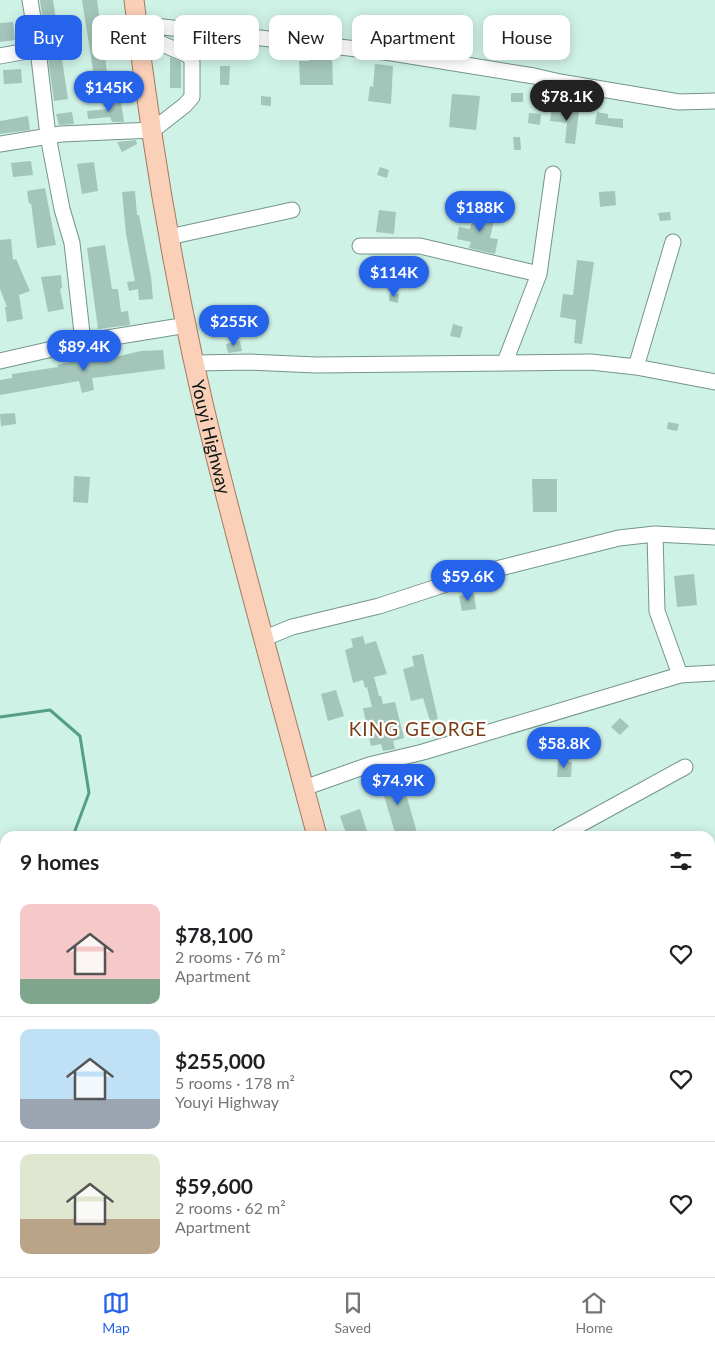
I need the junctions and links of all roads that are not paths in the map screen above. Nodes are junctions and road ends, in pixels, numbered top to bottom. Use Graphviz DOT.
graph roads {
  1 [pos="30,0"];
  2 [pos="134,0"];
  3 [pos="32,15"];
  4 [pos="136,15"];
  5 [pos="164,31"];
  6 [pos="164,43"];
  7 [pos="15,53"];
  8 [pos="0,56"];
  9 [pos="39,60"];
  10 [pos="143,60"];
  11 [pos="715,101"];
  12 [pos="153,130"];
  13 [pos="48,136"];
  14 [pos="0,144"];
  15 [pos="553,174"];
  16 [pos="292,210"];
  17 [pos="169,238"];
  18 [pos="673,242"];
  19 [pos="360,246"];
  20 [pos="539,274"];
  21 [pos="187,325"];
  22 [pos="83,342"];
  23 [pos="0,361"];
  24 [pos="505,362"];
  25 [pos="196,363"];
  26 [pos="636,367"];
  27 [pos="715,382"];
  28 [pos="655,534"];
  29 [pos="715,537"];
  30 [pos="265,638"];
  31 [pos="715,673"];
  32 [pos="680,675"];
  33 [pos="685,767"];
  34 [pos="304,788"];
  35 [pos="316,831"];
  36 [pos="569,831"];
  1 -- 3 [label="street"];
  2 -- 4 [label="main road, Youyi Highway"];
  5 -- 11 [label="street"];
  6 -- 12 [label="street"];
  7 -- 8 [label="street"];
  9 -- 13 [label="street"];
  10 -- 12 [label="main road, Youyi Highway"];
  12 -- 13 [label="street"];
  12 -- 17 [label="main road, Youyi Highway"];
  13 -- 14 [label="street"];
  13 -- 22 [label="street"];
  15 -- 20 [label="street"];
  16 -- 17 [label="street"];
  17 -- 21 [label="main road, Youyi Highway"];
  18 -- 26 [label="street"];
  19 -- 20 [label="street"];
  20 -- 24 [label="street"];
  21 -- 22 [label="street"];
  21 -- 25 [label="main road, Youyi Highway"];
  22 -- 23 [label="street"];
  24 -- 25 [label="street"];
  24 -- 26 [label="street"];
  25 -- 30 [label="main road, Youyi Highway"];
  26 -- 27 [label="street"];
  28 -- 29 [label="street"];
  28 -- 30 [label="street"];
  28 -- 32 [label="street"];
  30 -- 34 [label="main road, Youyi Highway"];
  31 -- 32 [label="street"];
  32 -- 34 [label="street"];
  33 -- 36 [label="street"];
  34 -- 35 [label="main road, Youyi Highway"];
}
